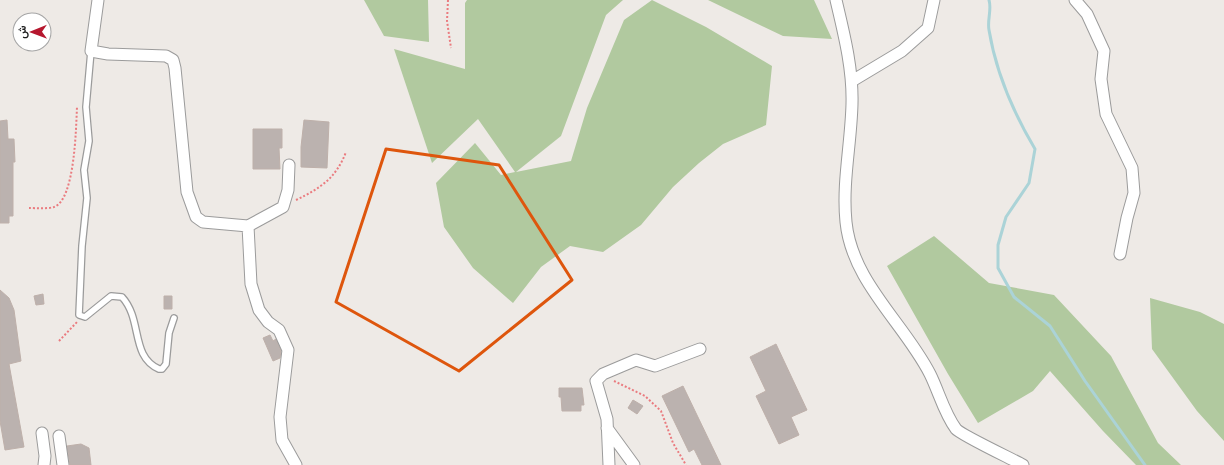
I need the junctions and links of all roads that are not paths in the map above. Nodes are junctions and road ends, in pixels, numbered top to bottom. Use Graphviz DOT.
graph roads {
  1 [pos="98,0"];
  2 [pos="836,0"];
  3 [pos="934,0"];
  4 [pos="1075,0"];
  5 [pos="91,51"];
  6 [pos="852,81"];
  7 [pos="289,165"];
  8 [pos="248,226"];
  9 [pos="1120,254"];
  10 [pos="174,318"];
  11 [pos="700,348"];
  12 [pos="607,428"];
  13 [pos="42,433"];
  14 [pos="59,436"];
  15 [pos="44,465"];
  16 [pos="63,465"];
  17 [pos="296,465"];
  18 [pos="608,465"];
  19 [pos="634,465"];
  20 [pos="1022,465"];
  1 -- 5 [label="street"];
  2 -- 6 [label="street"];
  3 -- 6 [label="street"];
  4 -- 9 [label="street"];
  5 -- 8 [label="street"];
  5 -- 10 [label="lane"];
  6 -- 20 [label="street"];
  7 -- 8 [label="street"];
  8 -- 17 [label="street"];
  11 -- 12 [label="street"];
  12 -- 18 [label="street"];
  12 -- 19 [label="street"];
  13 -- 15 [label="street"];
  14 -- 16 [label="street"];
}
